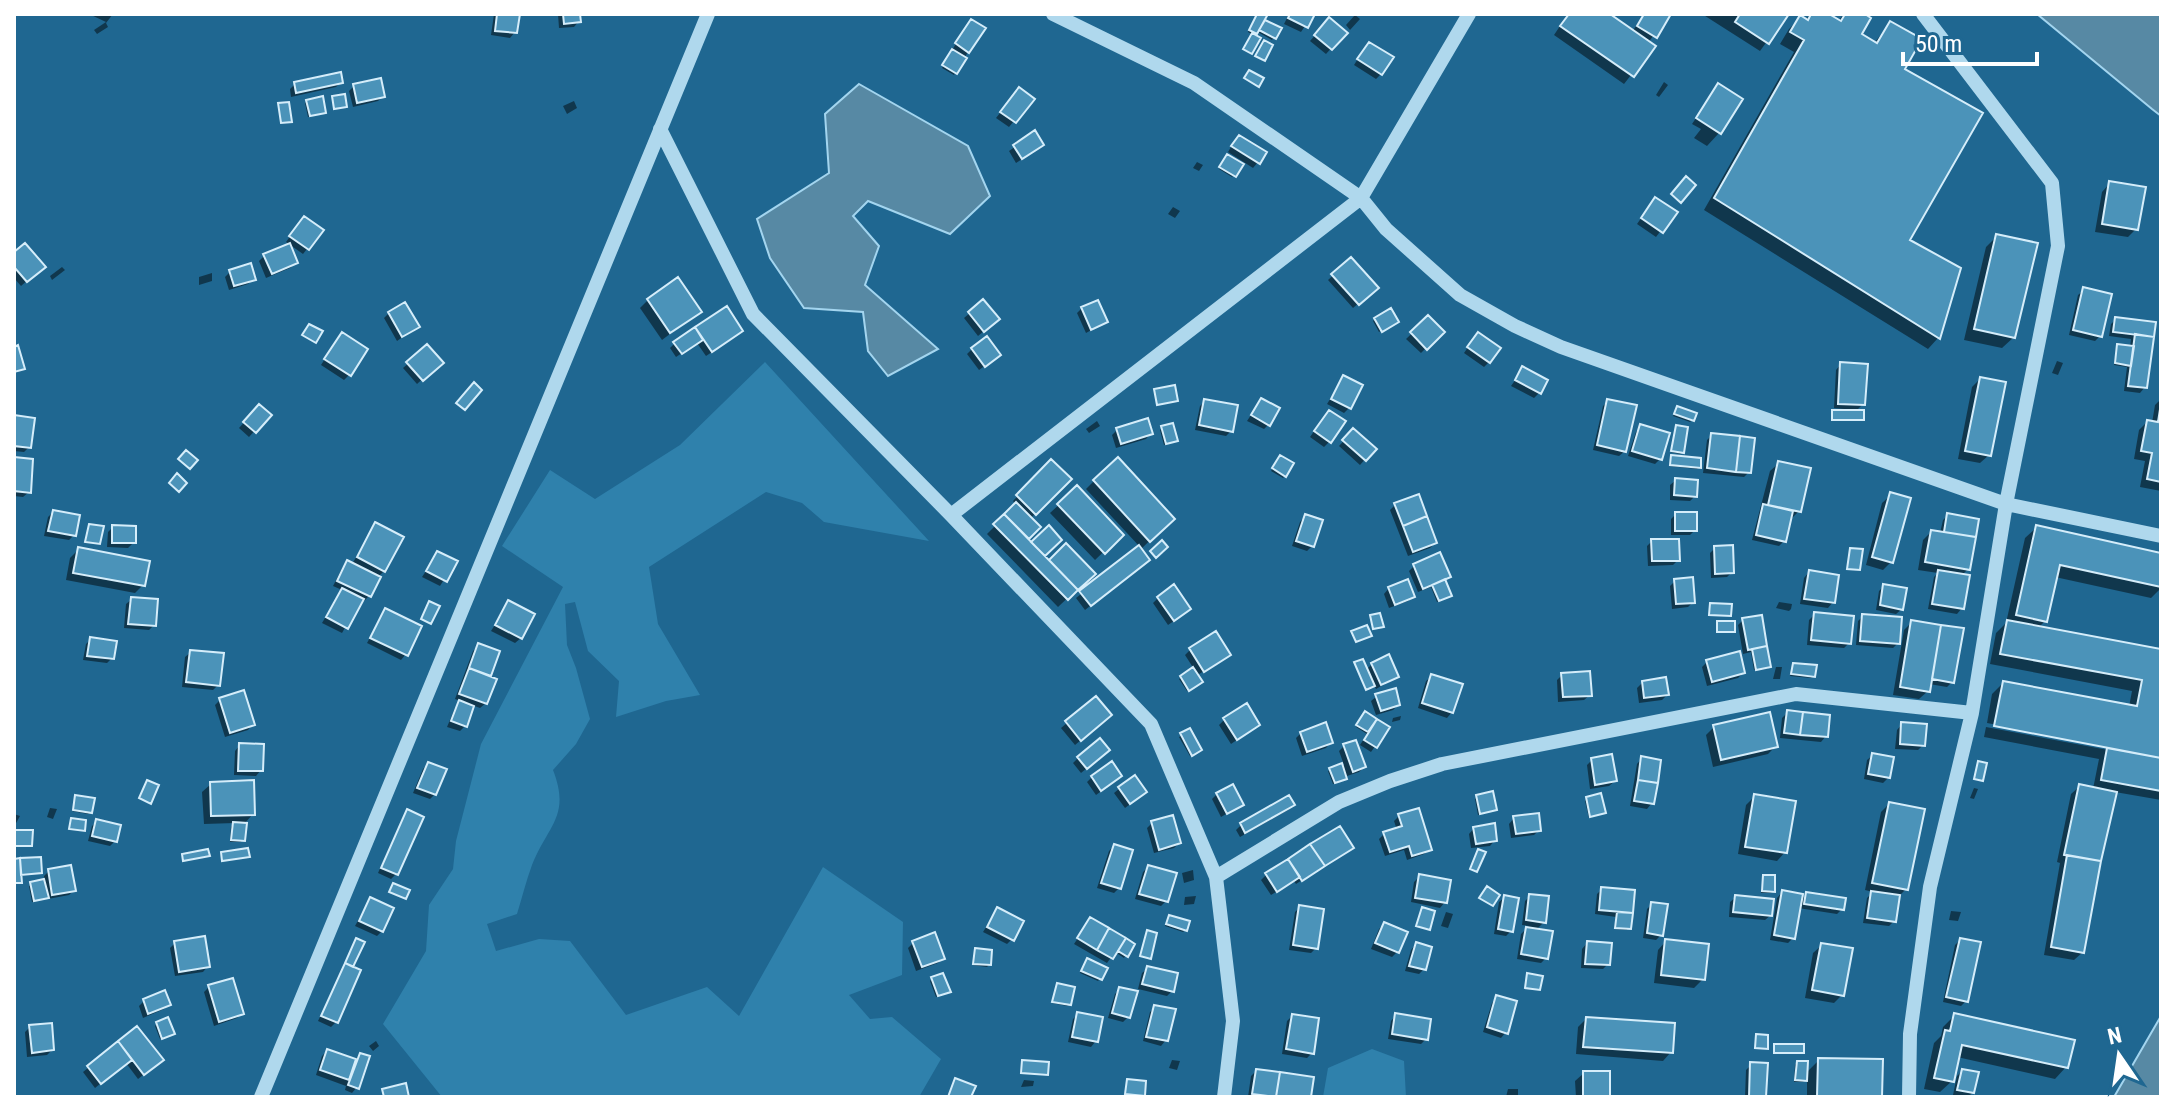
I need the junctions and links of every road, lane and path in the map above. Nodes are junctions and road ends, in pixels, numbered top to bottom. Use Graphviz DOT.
graph roads {
  1 [pos="708,14"];
  2 [pos="1053,14"];
  3 [pos="1469,14"];
  4 [pos="1923,14"];
  5 [pos="660,129"];
  6 [pos="1361,198"];
  7 [pos="2006,504"];
  8 [pos="951,515"];
  9 [pos="2161,536"];
  10 [pos="1972,713"];
  11 [pos="1216,877"];
  12 [pos="261,1097"];
  13 [pos="1224,1097"];
  14 [pos="1909,1097"];
  1 -- 5 [label="street"];
  2 -- 6 [label="street"];
  3 -- 6 [label="street"];
  4 -- 7 [label="street"];
  5 -- 8 [label="street"];
  5 -- 12 [label="street"];
  6 -- 7 [label="street"];
  6 -- 8 [label="street"];
  7 -- 9 [label="street"];
  7 -- 10 [label="street"];
  8 -- 11 [label="street"];
  10 -- 11 [label="street"];
  10 -- 14 [label="street"];
  11 -- 13 [label="street"];
}
